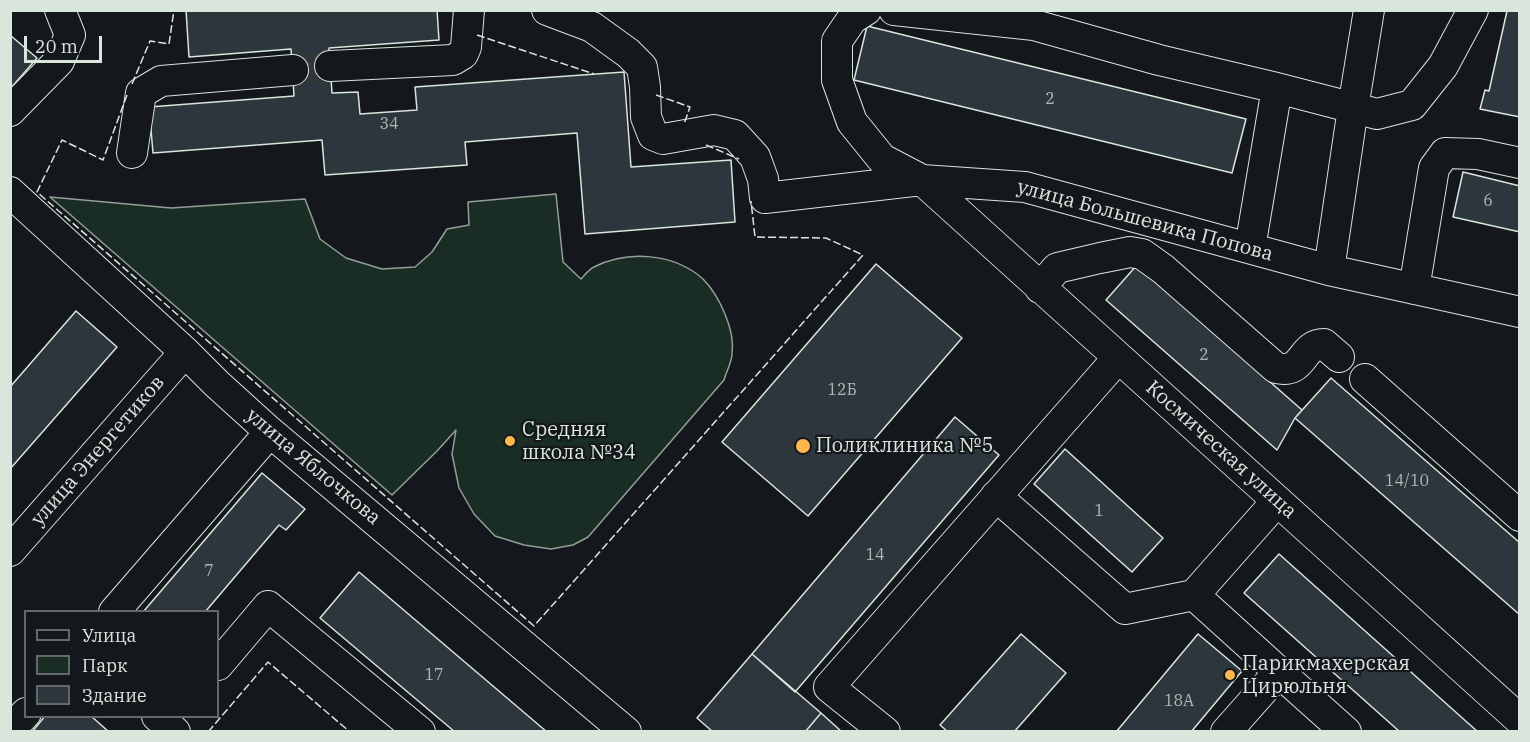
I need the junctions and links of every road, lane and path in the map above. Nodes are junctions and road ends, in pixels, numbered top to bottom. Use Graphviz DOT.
graph roads {
  1 [pos="60,10"];
  2 [pos="469,10"];
  3 [pos="547,10"];
  4 [pos="866,10"];
  5 [pos="894,10"];
  6 [pos="1369,10"];
  7 [pos="1473,10"];
  8 [pos="330,66"];
  9 [pos="292,70"];
  10 [pos="1277,87"];
  11 [pos="1353,108"];
  12 [pos="10,111"];
  13 [pos="132,153"];
  14 [pos="1520,163"];
  15 [pos="922,180"];
  16 [pos="12,195"];
  17 [pos="1250,248"];
  18 [pos="1329,270"];
  19 [pos="1040,288"];
  20 [pos="1414,289"];
  21 [pos="1520,312"];
  22 [pos="185,352"];
  23 [pos="1339,357"];
  24 [pos="1118,358"];
  25 [pos="1365,379"];
  26 [pos="270,432"];
  27 [pos="996,496"];
  28 [pos="1277,501"];
  29 [pos="1520,516"];
  30 [pos="10,551"];
  31 [pos="1194,595"];
  32 [pos="116,610"];
  33 [pos="219,664"];
  34 [pos="1279,672"];
  35 [pos="24,714"];
  36 [pos="1520,720"];
  37 [pos="615,728"];
  38 [pos="10,730"];
  39 [pos="420,732"];
  40 [pos="885,732"];
  41 [pos="1226,732"];
  42 [pos="1346,732"];
  1 -- 12 [label="street"];
  2 -- 8 [label="street"];
  3 -- 15 [label="street, улица Большевика Попова"];
  4 -- 15 [label="street"];
  5 -- 10 [label="street"];
  6 -- 11 [label="street"];
  7 -- 11 [label="street"];
  9 -- 13 [label="street"];
  10 -- 11 [label="street"];
  10 -- 17 [label="street"];
  11 -- 18 [label="street"];
  14 -- 20 [label="street"];
  15 -- 17 [label="street, улица Большевика Попова"];
  15 -- 19 [label="street, Космическая улица"];
  16 -- 22 [label="street, улица Яблочкова"];
  17 -- 18 [label="street, улица Большевика Попова"];
  18 -- 20 [label="street, улица Большевика Попова"];
  19 -- 23 [label="street"];
  19 -- 24 [label="street, Космическая улица"];
  20 -- 21 [label="street, улица Большевика Попова"];
  22 -- 26 [label="street, улица Яблочкова"];
  22 -- 30 [label="street, улица Энергетиков"];
  24 -- 27 [label="street"];
  24 -- 28 [label="street, Космическая улица"];
  25 -- 29 [label="street"];
  26 -- 32 [label="street"];
  26 -- 37 [label="street, улица Яблочкова"];
  27 -- 31 [label="street"];
  27 -- 40 [label="street"];
  28 -- 31 [label="street"];
  28 -- 36 [label="street, Космическая улица"];
  31 -- 34 [label="street"];
  33 -- 39 [label="street"];
  34 -- 41 [label="street"];
  34 -- 42 [label="street"];
  35 -- 38 [label="street"];
}
